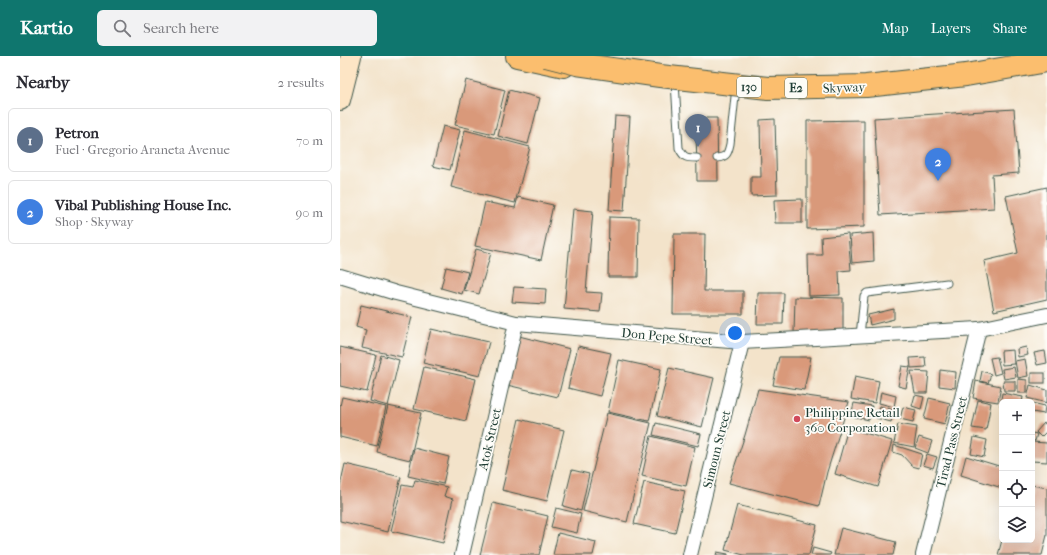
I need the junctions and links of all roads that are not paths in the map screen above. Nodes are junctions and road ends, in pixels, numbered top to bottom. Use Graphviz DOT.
graph roads {
  1 [pos="351,56"];
  2 [pos="517,56"];
  3 [pos="546,56"];
  4 [pos="1043,56"];
  5 [pos="1047,61"];
  6 [pos="675,82"];
  7 [pos="736,87"];
  8 [pos="340,100"];
  9 [pos="697,158"];
  10 [pos="717,158"];
  11 [pos="340,276"];
  12 [pos="947,283"];
  13 [pos="1047,315"];
  14 [pos="516,323"];
  15 [pos="979,329"];
  16 [pos="860,336"];
  17 [pos="742,342"];
  18 [pos="462,555"];
  19 [pos="690,555"];
  20 [pos="923,555"];
  1 -- 8 [label="street"];
  2 -- 6 [label="main road, 130"];
  3 -- 5 [label="main road, Skyway / E2, bridge"];
  4 -- 7 [label="main road, 130"];
  6 -- 7 [label="main road, 130"];
  6 -- 9 [label="lane"];
  7 -- 10 [label="lane"];
  11 -- 14 [label="street, Don Pepe Street"];
  12 -- 16 [label="lane"];
  13 -- 15 [label="street, Don Pepe Street"];
  14 -- 17 [label="street, Don Pepe Street"];
  14 -- 18 [label="street, Atok Street"];
  15 -- 16 [label="street, Don Pepe Street"];
  15 -- 20 [label="street, Tirad Pass Street"];
  16 -- 17 [label="street, Don Pepe Street"];
  17 -- 19 [label="street, Simoun Street"];
}
